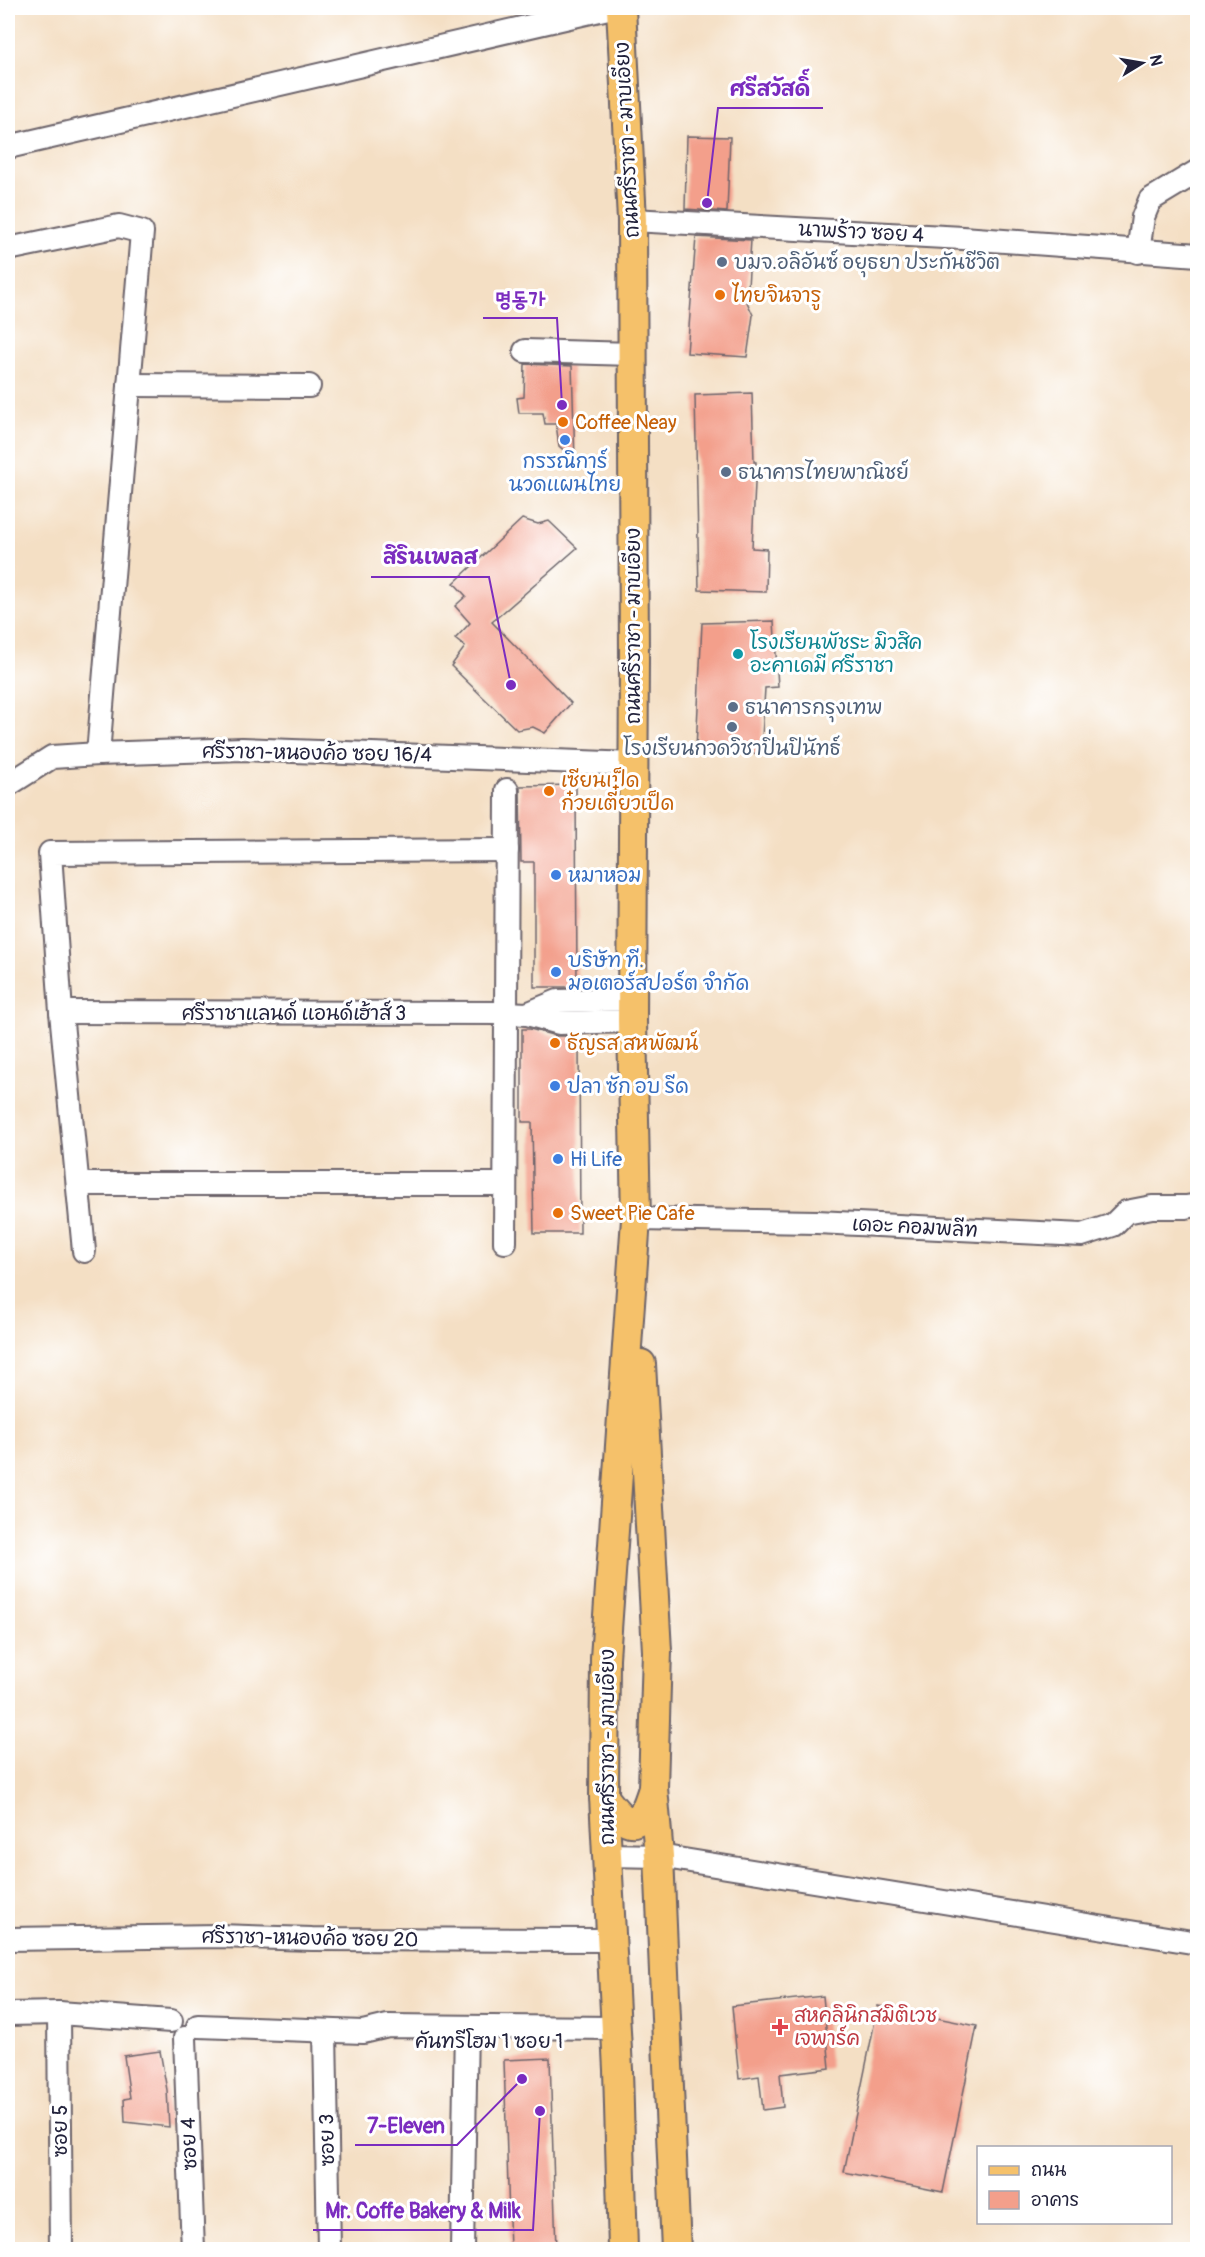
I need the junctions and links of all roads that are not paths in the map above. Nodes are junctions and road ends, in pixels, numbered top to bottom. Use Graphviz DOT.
graph roads {
  1 [pos="608,8"];
  2 [pos="621,8"];
  3 [pos="8,147"];
  4 [pos="1197,171"];
  5 [pos="632,219"];
  6 [pos="8,249"];
  7 [pos="1138,252"];
  8 [pos="1197,255"];
  9 [pos="525,351"];
  10 [pos="633,354"];
  11 [pos="129,385"];
  12 [pos="309,386"];
  13 [pos="98,754"];
  14 [pos="634,764"];
  15 [pos="8,786"];
  16 [pos="507,790"];
  17 [pos="507,850"];
  18 [pos="633,1010"];
  19 [pos="61,1012"];
  20 [pos="517,1014"];
  21 [pos="78,1184"];
  22 [pos="506,1184"];
  23 [pos="1194,1208"];
  24 [pos="635,1232"];
  25 [pos="505,1242"];
  26 [pos="84,1251"];
  27 [pos="654,1788"];
  28 [pos="604,1797"];
  29 [pos="607,1855"];
  30 [pos="660,1856"];
  31 [pos="8,1938"];
  32 [pos="612,1940"];
  33 [pos="1197,1943"];
  34 [pos="59,2013"];
  35 [pos="8,2014"];
  36 [pos="185,2028"];
  37 [pos="325,2031"];
  38 [pos="616,2034"];
  39 [pos="466,2035"];
  40 [pos="61,2250"];
  41 [pos="193,2250"];
  42 [pos="329,2250"];
  43 [pos="462,2250"];
  44 [pos="623,2250"];
  45 [pos="676,2250"];
  1 -- 3 [label="street"];
  2 -- 5 [label="main road, ถนนศรีราชา - มาบเอียง"];
  4 -- 7 [label="street"];
  5 -- 7 [label="street, นาพร้าว ซอย 4"];
  5 -- 10 [label="main road, ถนนศรีราชา - มาบเอียง"];
  6 -- 11 [label="street"];
  7 -- 8 [label="street, นาพร้าว ซอย 4"];
  9 -- 10 [label="street"];
  10 -- 14 [label="main road, ถนนศรีราชา - มาบเอียง"];
  11 -- 12 [label="street"];
  11 -- 13 [label="street"];
  13 -- 14 [label="street, ศรีราชา-หนองค้อ ซอย 16/4"];
  13 -- 15 [label="street, ศรีราชา-หนองค้อ ซอย 16/4"];
  14 -- 18 [label="main road, ถนนศรีราชา - มาบเอียง"];
  16 -- 17 [label="street"];
  17 -- 19 [label="street"];
  17 -- 20 [label="street"];
  18 -- 20 [label="street, ศรีราชาแลนด์ แอนด์เฮ้าส์ 3"];
  18 -- 24 [label="main road, ถนนศรีราชา - มาบเอียง"];
  19 -- 20 [label="street, ศรีราชาแลนด์ แอนด์เฮ้าส์ 3"];
  19 -- 21 [label="street"];
  20 -- 22 [label="street"];
  21 -- 22 [label="street"];
  21 -- 26 [label="street"];
  22 -- 25 [label="street"];
  23 -- 24 [label="street, เดอะ คอมพลีท"];
  24 -- 27 [label="main road, ถนนศรีราชา - มาบเอียง"];
  24 -- 28 [label="main road, ถนนศรีราชา - มาบเอียง"];
  27 -- 28 [label="main road"];
  27 -- 30 [label="main road, ถนนศรีราชา - มาบเอียง"];
  28 -- 29 [label="main road, ถนนศรีราชา - มาบเอียง"];
  29 -- 30 [label="street"];
  29 -- 32 [label="main road, ถนนศรีราชา - มาบเอียง"];
  30 -- 33 [label="street"];
  30 -- 45 [label="main road, ถนนศรีราชา - มาบเอียง"];
  31 -- 32 [label="street, ศรีราชา-หนองค้อ ซอย 20"];
  32 -- 38 [label="main road, ถนนศรีราชา - มาบเอียง"];
  34 -- 35 [label="street, คันทรีโฮม 1 ซอย 1"];
  34 -- 36 [label="street, คันทรีโฮม 1 ซอย 1"];
  34 -- 40 [label="street, ซอย 5"];
  36 -- 37 [label="street, คันทรีโฮม 1 ซอย 1"];
  36 -- 41 [label="street, ซอย 4"];
  37 -- 39 [label="street, คันทรีโฮม 1 ซอย 1"];
  37 -- 42 [label="street, ซอย 3"];
  38 -- 39 [label="street, คันทรีโฮม 1 ซอย 1"];
  38 -- 44 [label="main road, ถนนศรีราชา - มาบเอียง"];
  39 -- 43 [label="street"];
}
